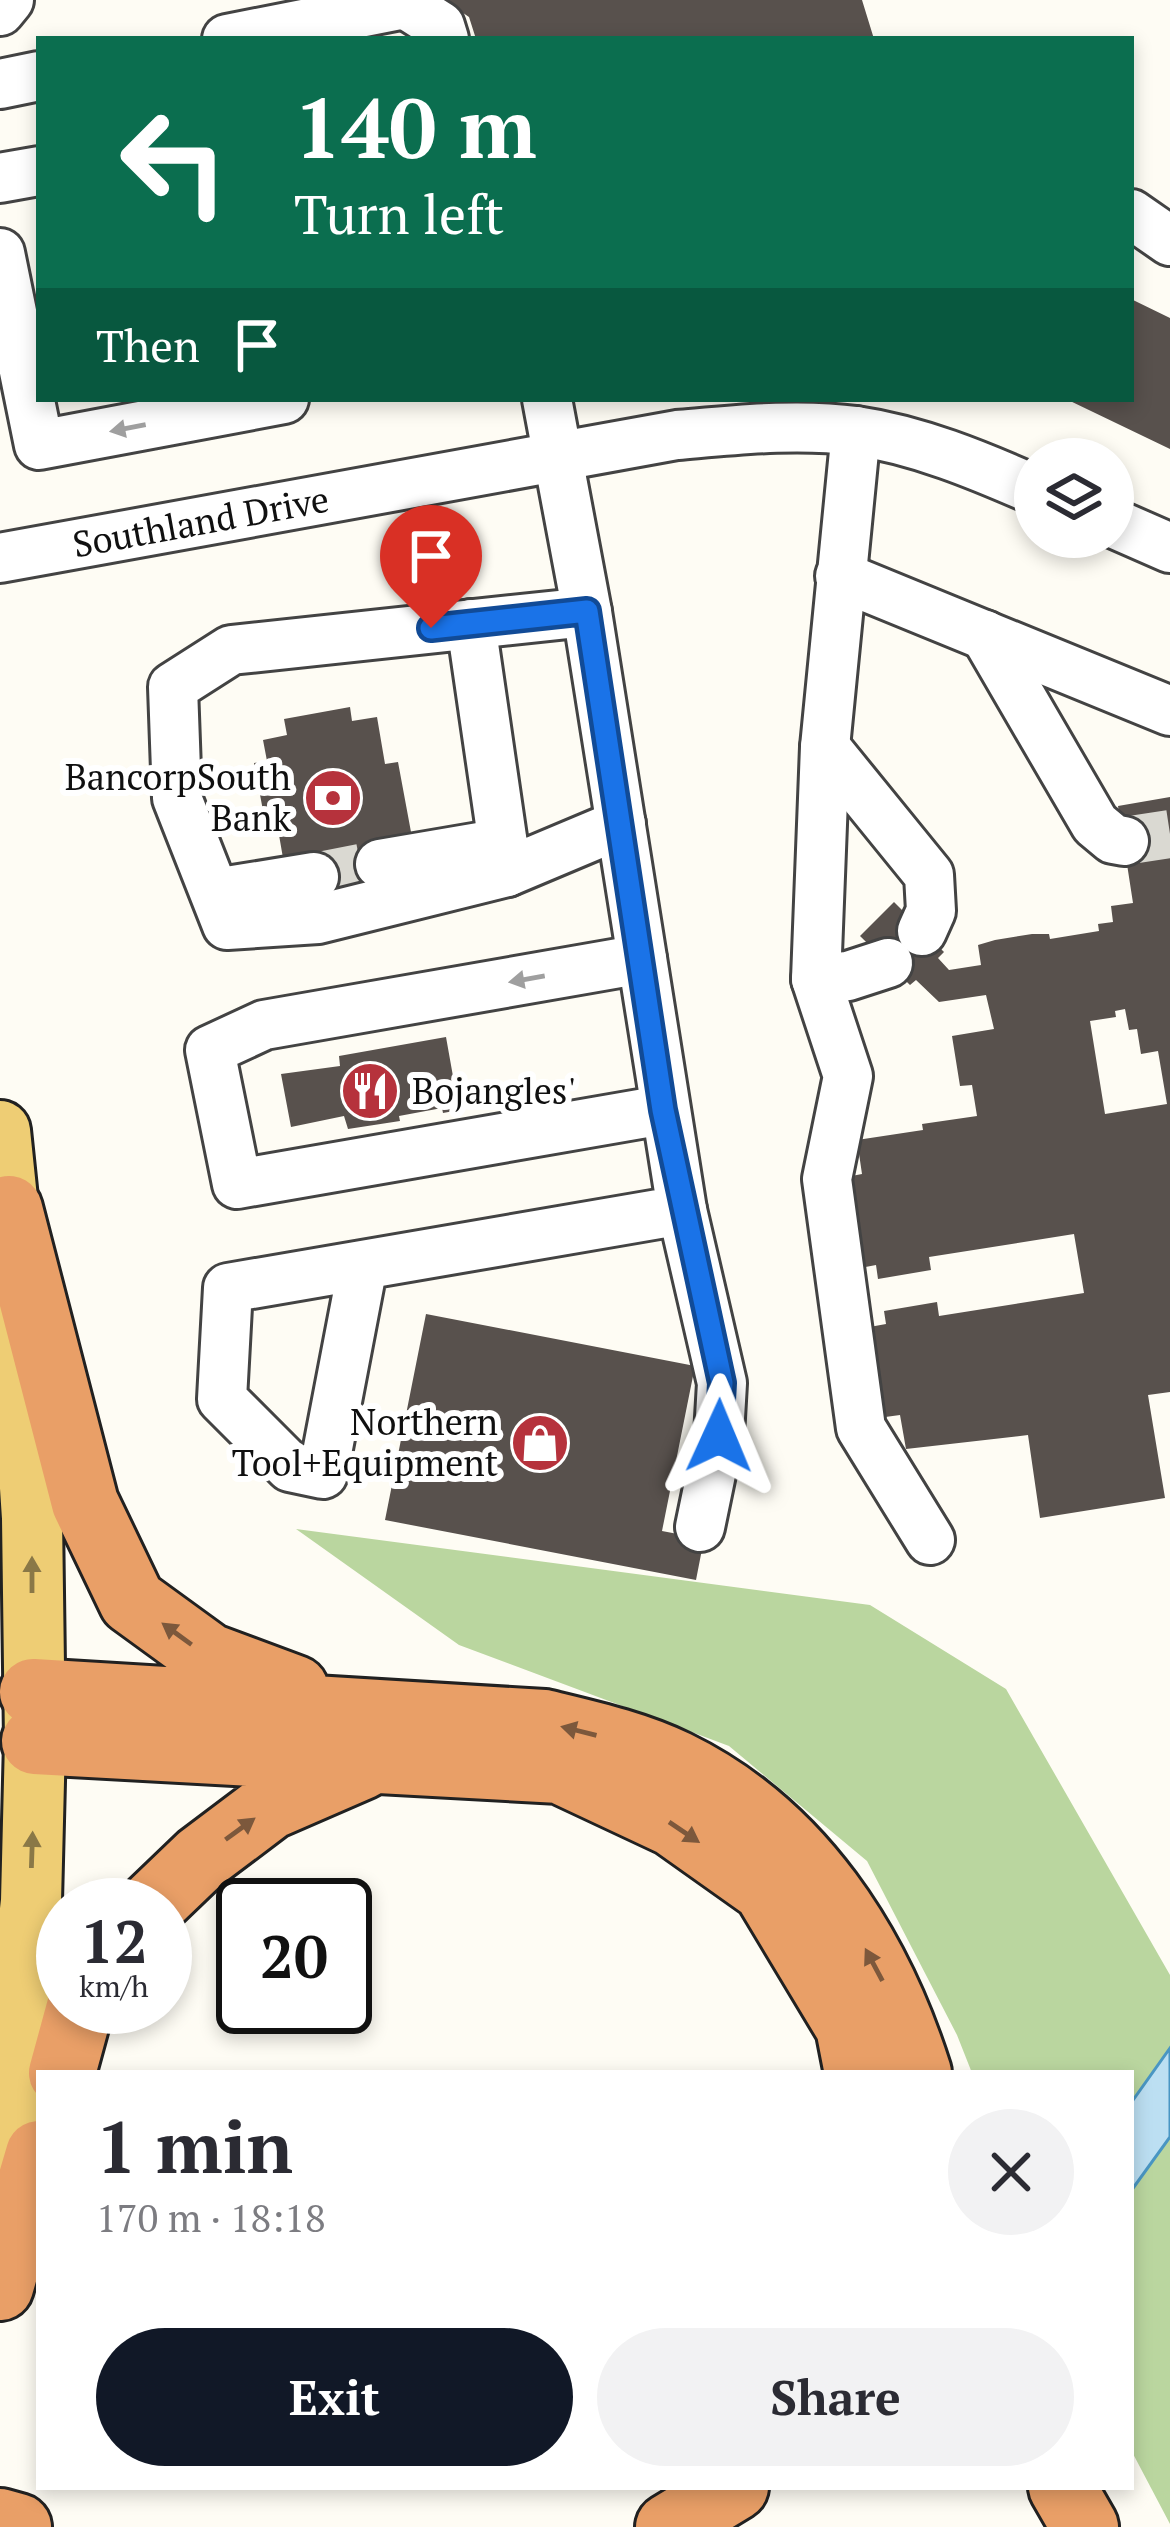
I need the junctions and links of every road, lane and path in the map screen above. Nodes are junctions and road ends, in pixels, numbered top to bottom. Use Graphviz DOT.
graph roads {
  1 [pos="9,0"];
  2 [pos="402,2"];
  3 [pos="0,11"];
  4 [pos="241,36"];
  5 [pos="443,36"];
  6 [pos="36,77"];
  7 [pos="0,84"];
  8 [pos="36,172"];
  9 [pos="0,178"];
  10 [pos="1134,216"];
  11 [pos="1170,241"];
  12 [pos="14,260"];
  13 [pos="30,354"];
  14 [pos="268,402"];
  15 [pos="548,402"];
  16 [pos="680,417"];
  17 [pos="878,422"];
  18 [pos="560,457"];
  19 [pos="1014,481"];
  20 [pos="1134,532"];
  21 [pos="1170,548"];
  22 [pos="0,558"];
  23 [pos="840,575"];
  24 [pos="587,611"];
  25 [pos="471,624"];
  26 [pos="985,635"];
  27 [pos="1170,711"];
  28 [pos="825,747"];
  29 [pos="621,824"];
  30 [pos="1124,841"];
  31 [pos="505,858"];
  32 [pos="380,865"];
  33 [pos="314,877"];
  34 [pos="215,893"];
  35 [pos="642,959"];
  36 [pos="816,979"];
  37 [pos="663,1110"];
  38 [pos="0,1131"];
  39 [pos="8,1209"];
  40 [pos="682,1210"];
  41 [pos="363,1265"];
  42 [pos="700,1526"];
  43 [pos="930,1540"];
  44 [pos="17,1697"];
  45 [pos="366,1738"];
  46 [pos="180,1878"];
  47 [pos="73,2034"];
  48 [pos="63,2070"];
  49 [pos="857,2070"];
  50 [pos="917,2070"];
  51 [pos="36,2164"];
  52 [pos="0,2176"];
  53 [pos="0,2288"];
  54 [pos="730,2490"];
  55 [pos="1064,2490"];
  56 [pos="0,2522"];
  57 [pos="18,2527"];
  58 [pos="669,2527"];
  59 [pos="1085,2527"];
  1 -- 3 [label="street"];
  2 -- 4 [label="street"];
  2 -- 5 [label="street"];
  6 -- 7 [label="street"];
  8 -- 9 [label="street"];
  10 -- 11 [label="street"];
  12 -- 13 [label="street"];
  14 -- 13 [label="street, one-way"];
  15 -- 18 [label="street"];
  16 -- 17 [label="street, Southland Drive"];
  16 -- 18 [label="street, Southland Drive"];
  17 -- 19 [label="street, Southland Drive"];
  17 -- 23 [label="street"];
  18 -- 22 [label="street, Southland Drive"];
  18 -- 24 [label="street"];
  20 -- 21 [label="street"];
  23 -- 26 [label="street"];
  23 -- 28 [label="street"];
  24 -- 25 [label="street"];
  24 -- 29 [label="street"];
  25 -- 31 [label="street"];
  25 -- 34 [label="street"];
  26 -- 27 [label="street"];
  26 -- 30 [label="street"];
  28 -- 36 [label="street"];
  28 -- 36 [label="street"];
  29 -- 31 [label="street"];
  29 -- 35 [label="street"];
  31 -- 32 [label="street"];
  31 -- 34 [label="street"];
  33 -- 34 [label="street"];
  35 -- 37 [label="street"];
  35 -- 37 [label="street, one-way"];
  36 -- 43 [label="street"];
  37 -- 40 [label="street"];
  38 -- 39 [label="main road"];
  44 -- 39 [label="main road, one-way"];
  45 -- 39 [label="highway, one-way"];
  40 -- 41 [label="street"];
  40 -- 42 [label="street"];
  44 -- 45 [label="highway"];
  52 -- 44 [label="main road, one-way"];
  46 -- 45 [label="highway, one-way"];
  45 -- 49 [label="highway, one-way"];
  50 -- 45 [label="highway, one-way"];
  47 -- 48 [label="highway"];
  51 -- 53 [label="highway"];
  54 -- 58 [label="highway"];
  55 -- 59 [label="highway"];
  56 -- 57 [label="highway"];
}
